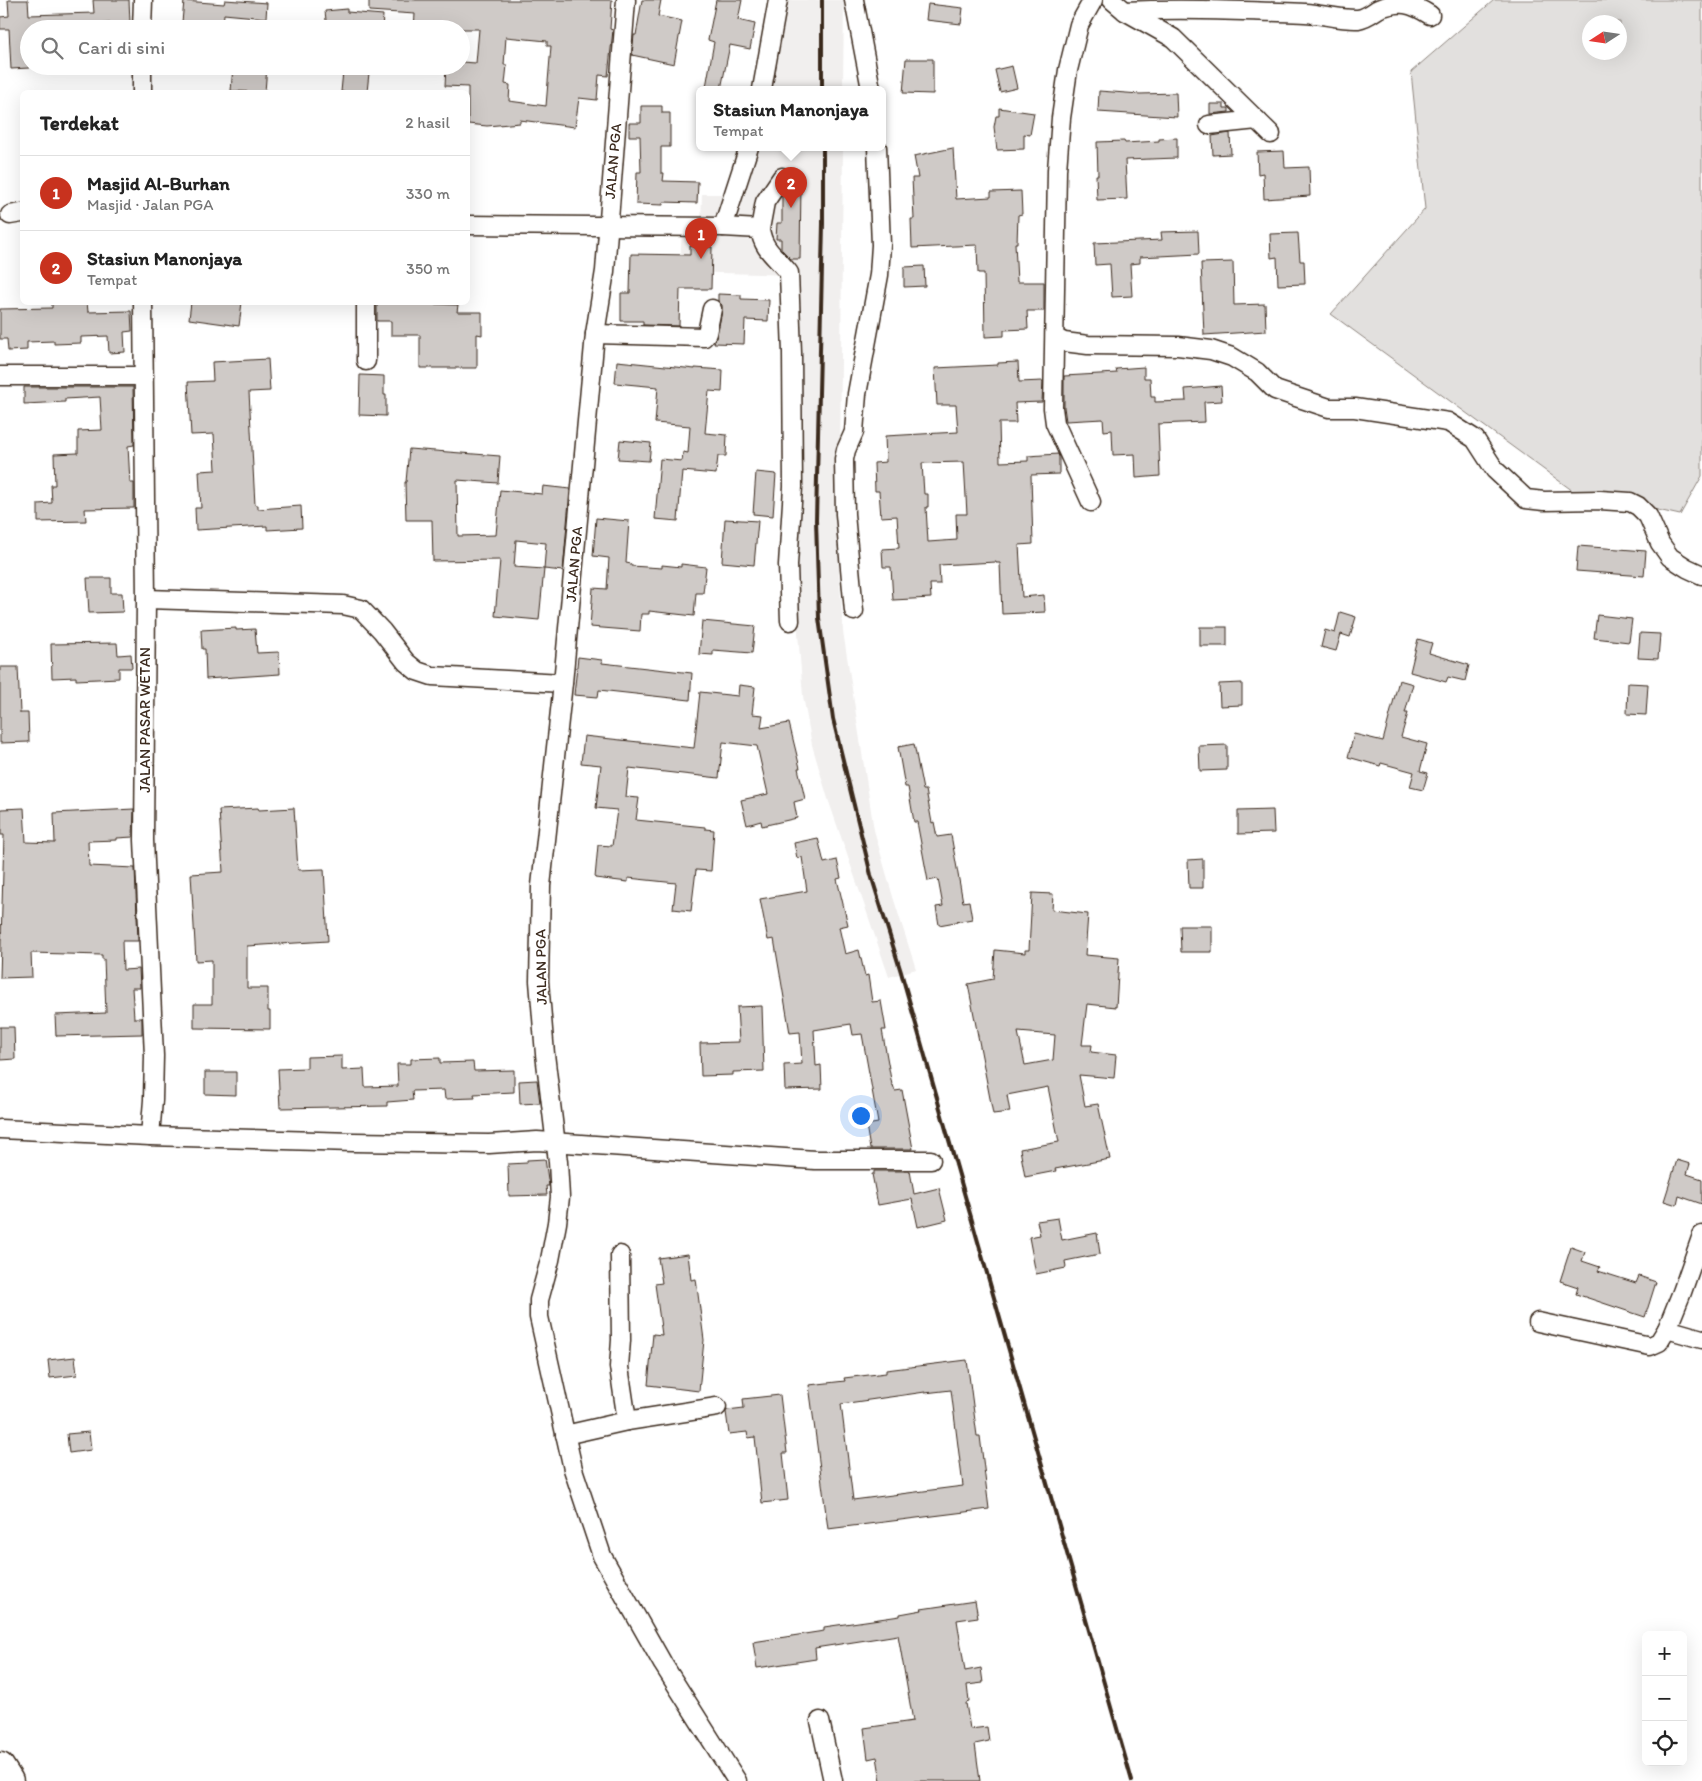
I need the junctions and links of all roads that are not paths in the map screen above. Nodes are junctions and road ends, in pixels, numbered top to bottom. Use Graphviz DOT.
graph roads {
  1 [pos="142,0"];
  2 [pos="626,0"];
  3 [pos="778,0"];
  4 [pos="854,0"];
  5 [pos="1093,0"];
  6 [pos="1402,0"];
  7 [pos="1177,4"];
  8 [pos="1118,5"];
  9 [pos="1321,7"];
  10 [pos="1430,15"];
  11 [pos="142,20"];
  12 [pos="142,75"];
  13 [pos="763,86"];
  14 [pos="870,86"];
  15 [pos="142,90"];
  16 [pos="1257,120"];
  17 [pos="1209,125"];
  18 [pos="1271,134"];
  19 [pos="748,151"];
  20 [pos="877,151"];
  21 [pos="782,177"];
  22 [pos="470,225"];
  23 [pos="607,227"];
  24 [pos="723,228"];
  25 [pos="760,229"];
  26 [pos="143,305"];
  27 [pos="366,305"];
  28 [pos="712,309"];
  29 [pos="595,334"];
  30 [pos="1056,338"];
  31 [pos="366,361"];
  32 [pos="0,376"];
  33 [pos="144,376"];
  34 [pos="1091,502"];
  35 [pos="1702,575"];
  36 [pos="146,599"];
  37 [pos="854,611"];
  38 [pos="790,621"];
  39 [pos="563,684"];
  40 [pos="0,1129"];
  41 [pos="555,1135"];
  42 [pos="150,1136"];
  43 [pos="931,1160"];
  44 [pos="1702,1235"];
  45 [pos="620,1255"];
  46 [pos="1538,1322"];
  47 [pos="1667,1329"];
  48 [pos="1702,1338"];
  49 [pos="717,1407"];
  50 [pos="627,1421"];
  51 [pos="565,1435"];
  52 [pos="820,1721"];
  53 [pos="0,1767"];
  54 [pos="9,1781"];
  55 [pos="737,1781"];
  56 [pos="834,1781"];
  1 -- 11 [label="street"];
  2 -- 23 [label="street, JALAN PGA"];
  3 -- 13 [label="street"];
  4 -- 14 [label="street"];
  5 -- 30 [label="street"];
  6 -- 9 [label="street"];
  6 -- 10 [label="street"];
  7 -- 8 [label="street"];
  7 -- 9 [label="street"];
  8 -- 16 [label="street"];
  12 -- 15 [label="street"];
  16 -- 17 [label="street"];
  16 -- 18 [label="street"];
  19 -- 24 [label="street"];
  20 -- 37 [label="street"];
  21 -- 25 [label="street"];
  22 -- 23 [label="street"];
  23 -- 24 [label="street"];
  23 -- 29 [label="street, JALAN PGA"];
  24 -- 25 [label="street"];
  25 -- 38 [label="street"];
  26 -- 33 [label="street, JALAN PASAR WETAN"];
  27 -- 31 [label="street"];
  28 -- 29 [label="street"];
  29 -- 39 [label="street, JALAN PGA"];
  30 -- 34 [label="street"];
  30 -- 35 [label="street"];
  32 -- 33 [label="street"];
  33 -- 36 [label="street, JALAN PASAR WETAN"];
  36 -- 39 [label="street"];
  36 -- 42 [label="street, JALAN PASAR WETAN"];
  39 -- 41 [label="street, JALAN PGA"];
  40 -- 42 [label="street"];
  41 -- 42 [label="street"];
  41 -- 43 [label="street"];
  41 -- 51 [label="street, JALAN PGA"];
  44 -- 47 [label="street"];
  45 -- 50 [label="street"];
  46 -- 47 [label="street"];
  47 -- 48 [label="street"];
  49 -- 50 [label="street"];
  50 -- 51 [label="street"];
  51 -- 55 [label="street, JALAN PGA"];
  52 -- 56 [label="street"];
  53 -- 54 [label="main road"];
}
